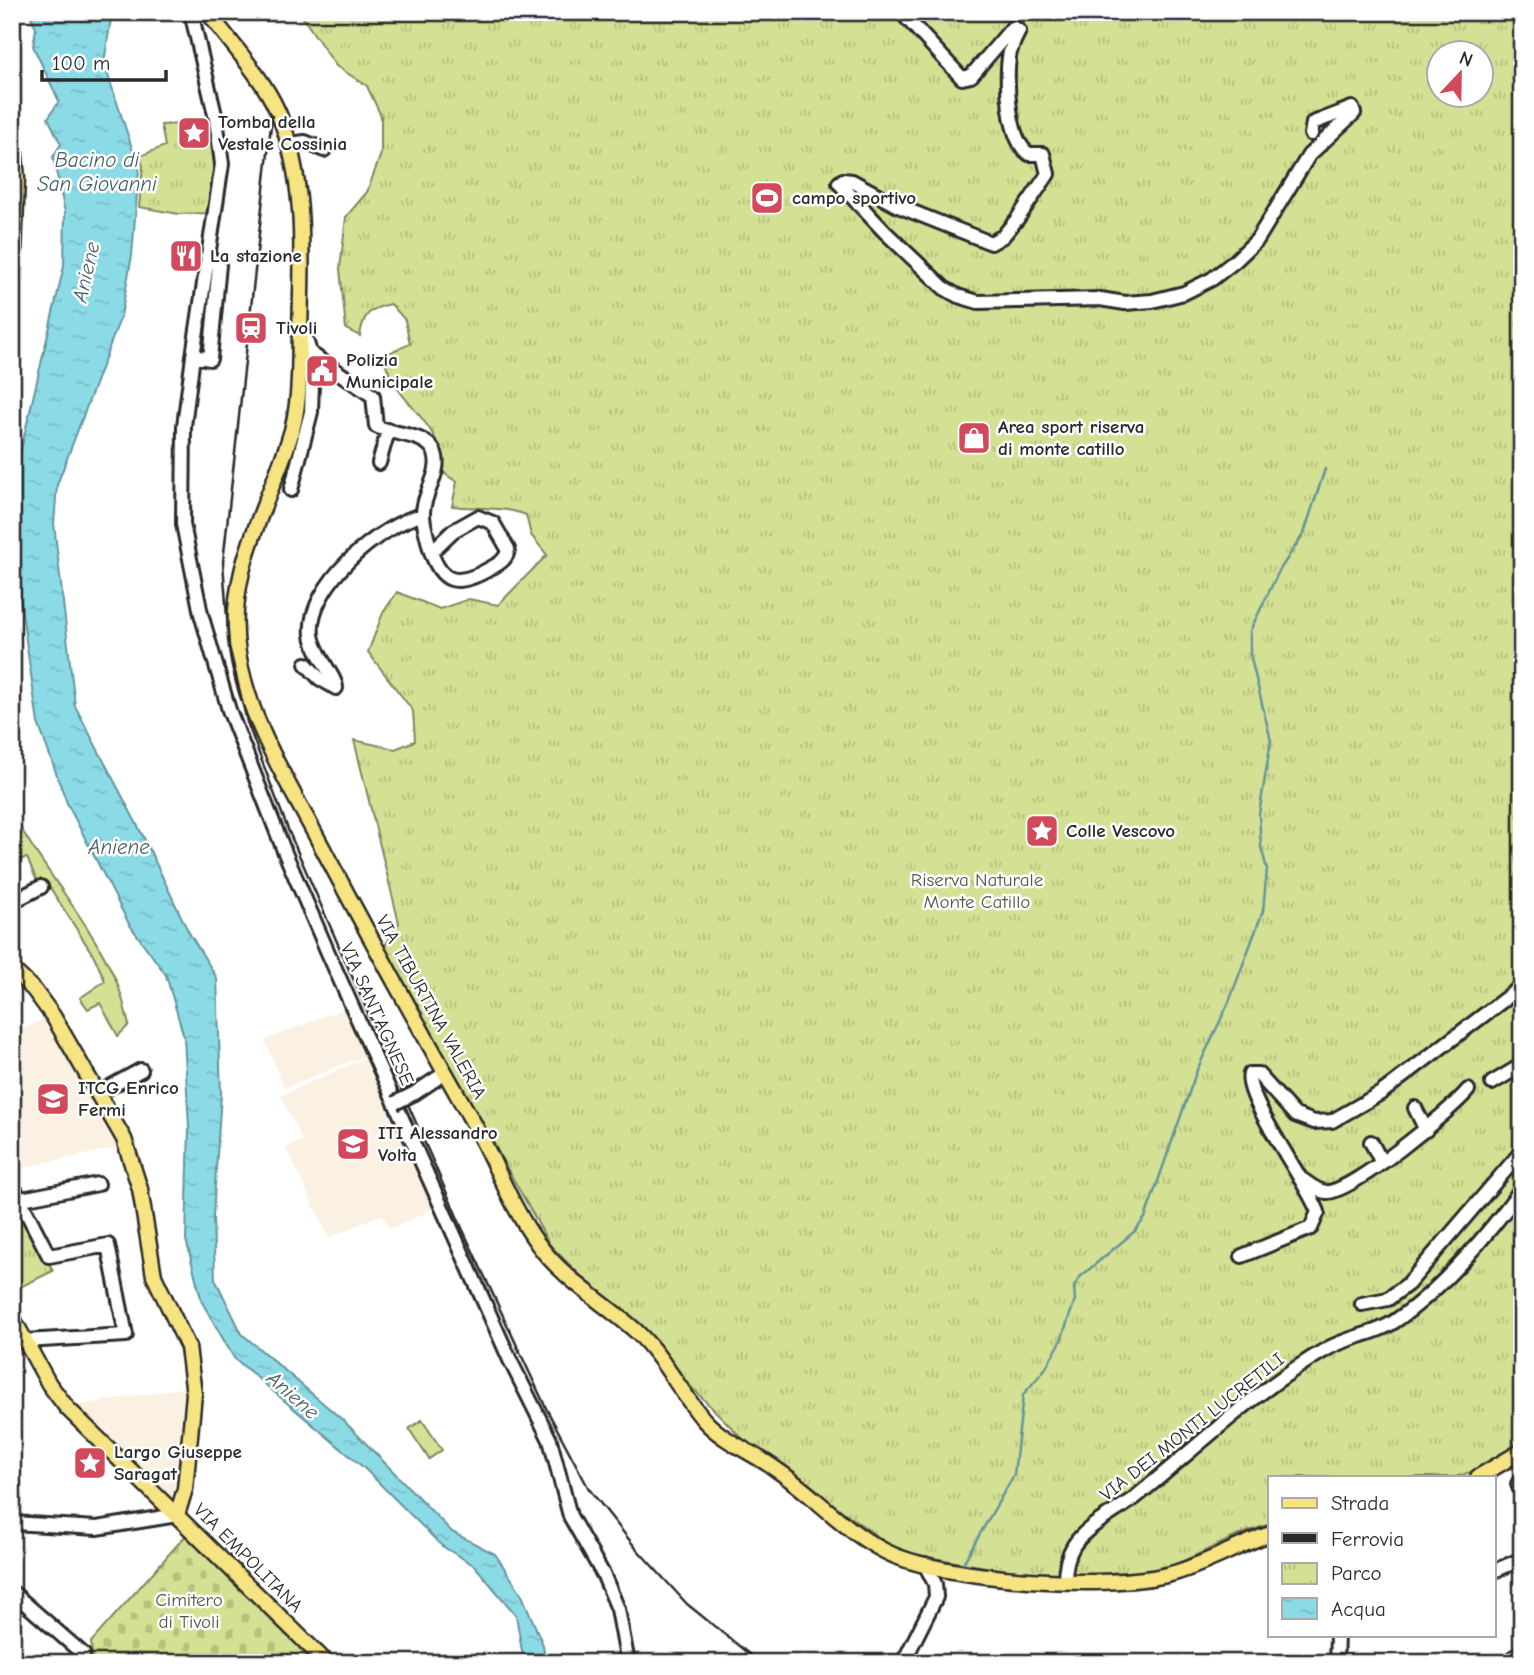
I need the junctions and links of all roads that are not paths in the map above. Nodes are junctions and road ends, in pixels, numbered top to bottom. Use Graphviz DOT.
graph roads {
  1 [pos="191,12"];
  2 [pos="901,12"];
  3 [pos="214,15"];
  4 [pos="12,125"];
  5 [pos="1311,134"];
  6 [pos="289,144"];
  7 [pos="324,150"];
  8 [pos="301,301"];
  9 [pos="12,303"];
  10 [pos="313,355"];
  11 [pos="388,430"];
  12 [pos="379,463"];
  13 [pos="290,490"];
  14 [pos="423,515"];
  15 [pos="431,552"];
  16 [pos="306,664"];
  17 [pos="41,887"];
  18 [pos="12,902"];
  19 [pos="12,970"];
  20 [pos="1522,986"];
  21 [pos="1522,1065"];
  22 [pos="141,1070"];
  23 [pos="445,1073"];
  24 [pos="1492,1083"];
  25 [pos="1468,1090"];
  26 [pos="97,1094"];
  27 [pos="395,1103"];
  28 [pos="1415,1108"];
  29 [pos="1426,1130"];
  30 [pos="1371,1142"];
  31 [pos="1522,1152"];
  32 [pos="1381,1161"];
  33 [pos="1302,1180"];
  34 [pos="12,1184"];
  35 [pos="98,1184"];
  36 [pos="1522,1188"];
  37 [pos="22,1199"];
  38 [pos="1242,1256"];
  39 [pos="1362,1304"];
  40 [pos="12,1317"];
  41 [pos="25,1341"];
  42 [pos="1522,1451"];
  43 [pos="1480,1476"];
  44 [pos="1522,1478"];
  45 [pos="1522,1493"];
  46 [pos="177,1515"];
  47 [pos="12,1523"];
  48 [pos="1268,1535"];
  49 [pos="1522,1559"];
  50 [pos="925,1564"];
  51 [pos="1496,1571"];
  52 [pos="1065,1581"];
  53 [pos="12,1592"];
  54 [pos="1338,1636"];
  55 [pos="78,1658"];
  56 [pos="327,1663"];
  57 [pos="628,1663"];
  58 [pos="903,1663"];
  59 [pos="1336,1663"];
  1 -- 27 [label="street, VIA SANT'AGNESE"];
  2 -- 5 [label="street"];
  3 -- 6 [label="main road, VIA TIBURTINA VALERIA"];
  4 -- 9 [label="main road"];
  6 -- 7 [label="street"];
  6 -- 8 [label="main road, VIA TIBURTINA VALERIA"];
  8 -- 10 [label="street"];
  8 -- 23 [label="main road, VIA TIBURTINA VALERIA"];
  10 -- 11 [label="street"];
  10 -- 13 [label="street"];
  11 -- 12 [label="street"];
  11 -- 14 [label="street"];
  14 -- 15 [label="street"];
  14 -- 16 [label="street"];
  15 -- 15 [label="street"];
  17 -- 18 [label="street"];
  19 -- 26 [label="main road"];
  20 -- 33 [label="street"];
  21 -- 24 [label="street"];
  22 -- 26 [label="street"];
  23 -- 27 [label="street, bridge"];
  23 -- 50 [label="main road, VIA TIBURTINA VALERIA"];
  25 -- 29 [label="street"];
  26 -- 46 [label="main road"];
  27 -- 57 [label="street, VIA SANT'AGNESE"];
  28 -- 29 [label="street"];
  29 -- 32 [label="street"];
  30 -- 32 [label="street"];
  31 -- 39 [label="street"];
  32 -- 33 [label="street"];
  33 -- 38 [label="street"];
  34 -- 37 [label="street"];
  35 -- 37 [label="street"];
  36 -- 52 [label="street, VIA DEI MONTI LUCRETILI"];
  37 -- 41 [label="street"];
  40 -- 41 [label="main road, VIA EMPOLITANA"];
  41 -- 46 [label="main road, VIA EMPOLITANA"];
  42 -- 43 [label="main road"];
  44 -- 45 [label="street"];
  46 -- 47 [label="street"];
  46 -- 56 [label="main road, VIA EMPOLITANA"];
  48 -- 52 [label="main road, VIA TIBURTINA VALERIA"];
  49 -- 51 [label="street"];
  50 -- 52 [label="main road, VIA TIBURTINA VALERIA"];
  50 -- 58 [label="street"];
  53 -- 55 [label="street"];
  54 -- 59 [label="street"];
}
